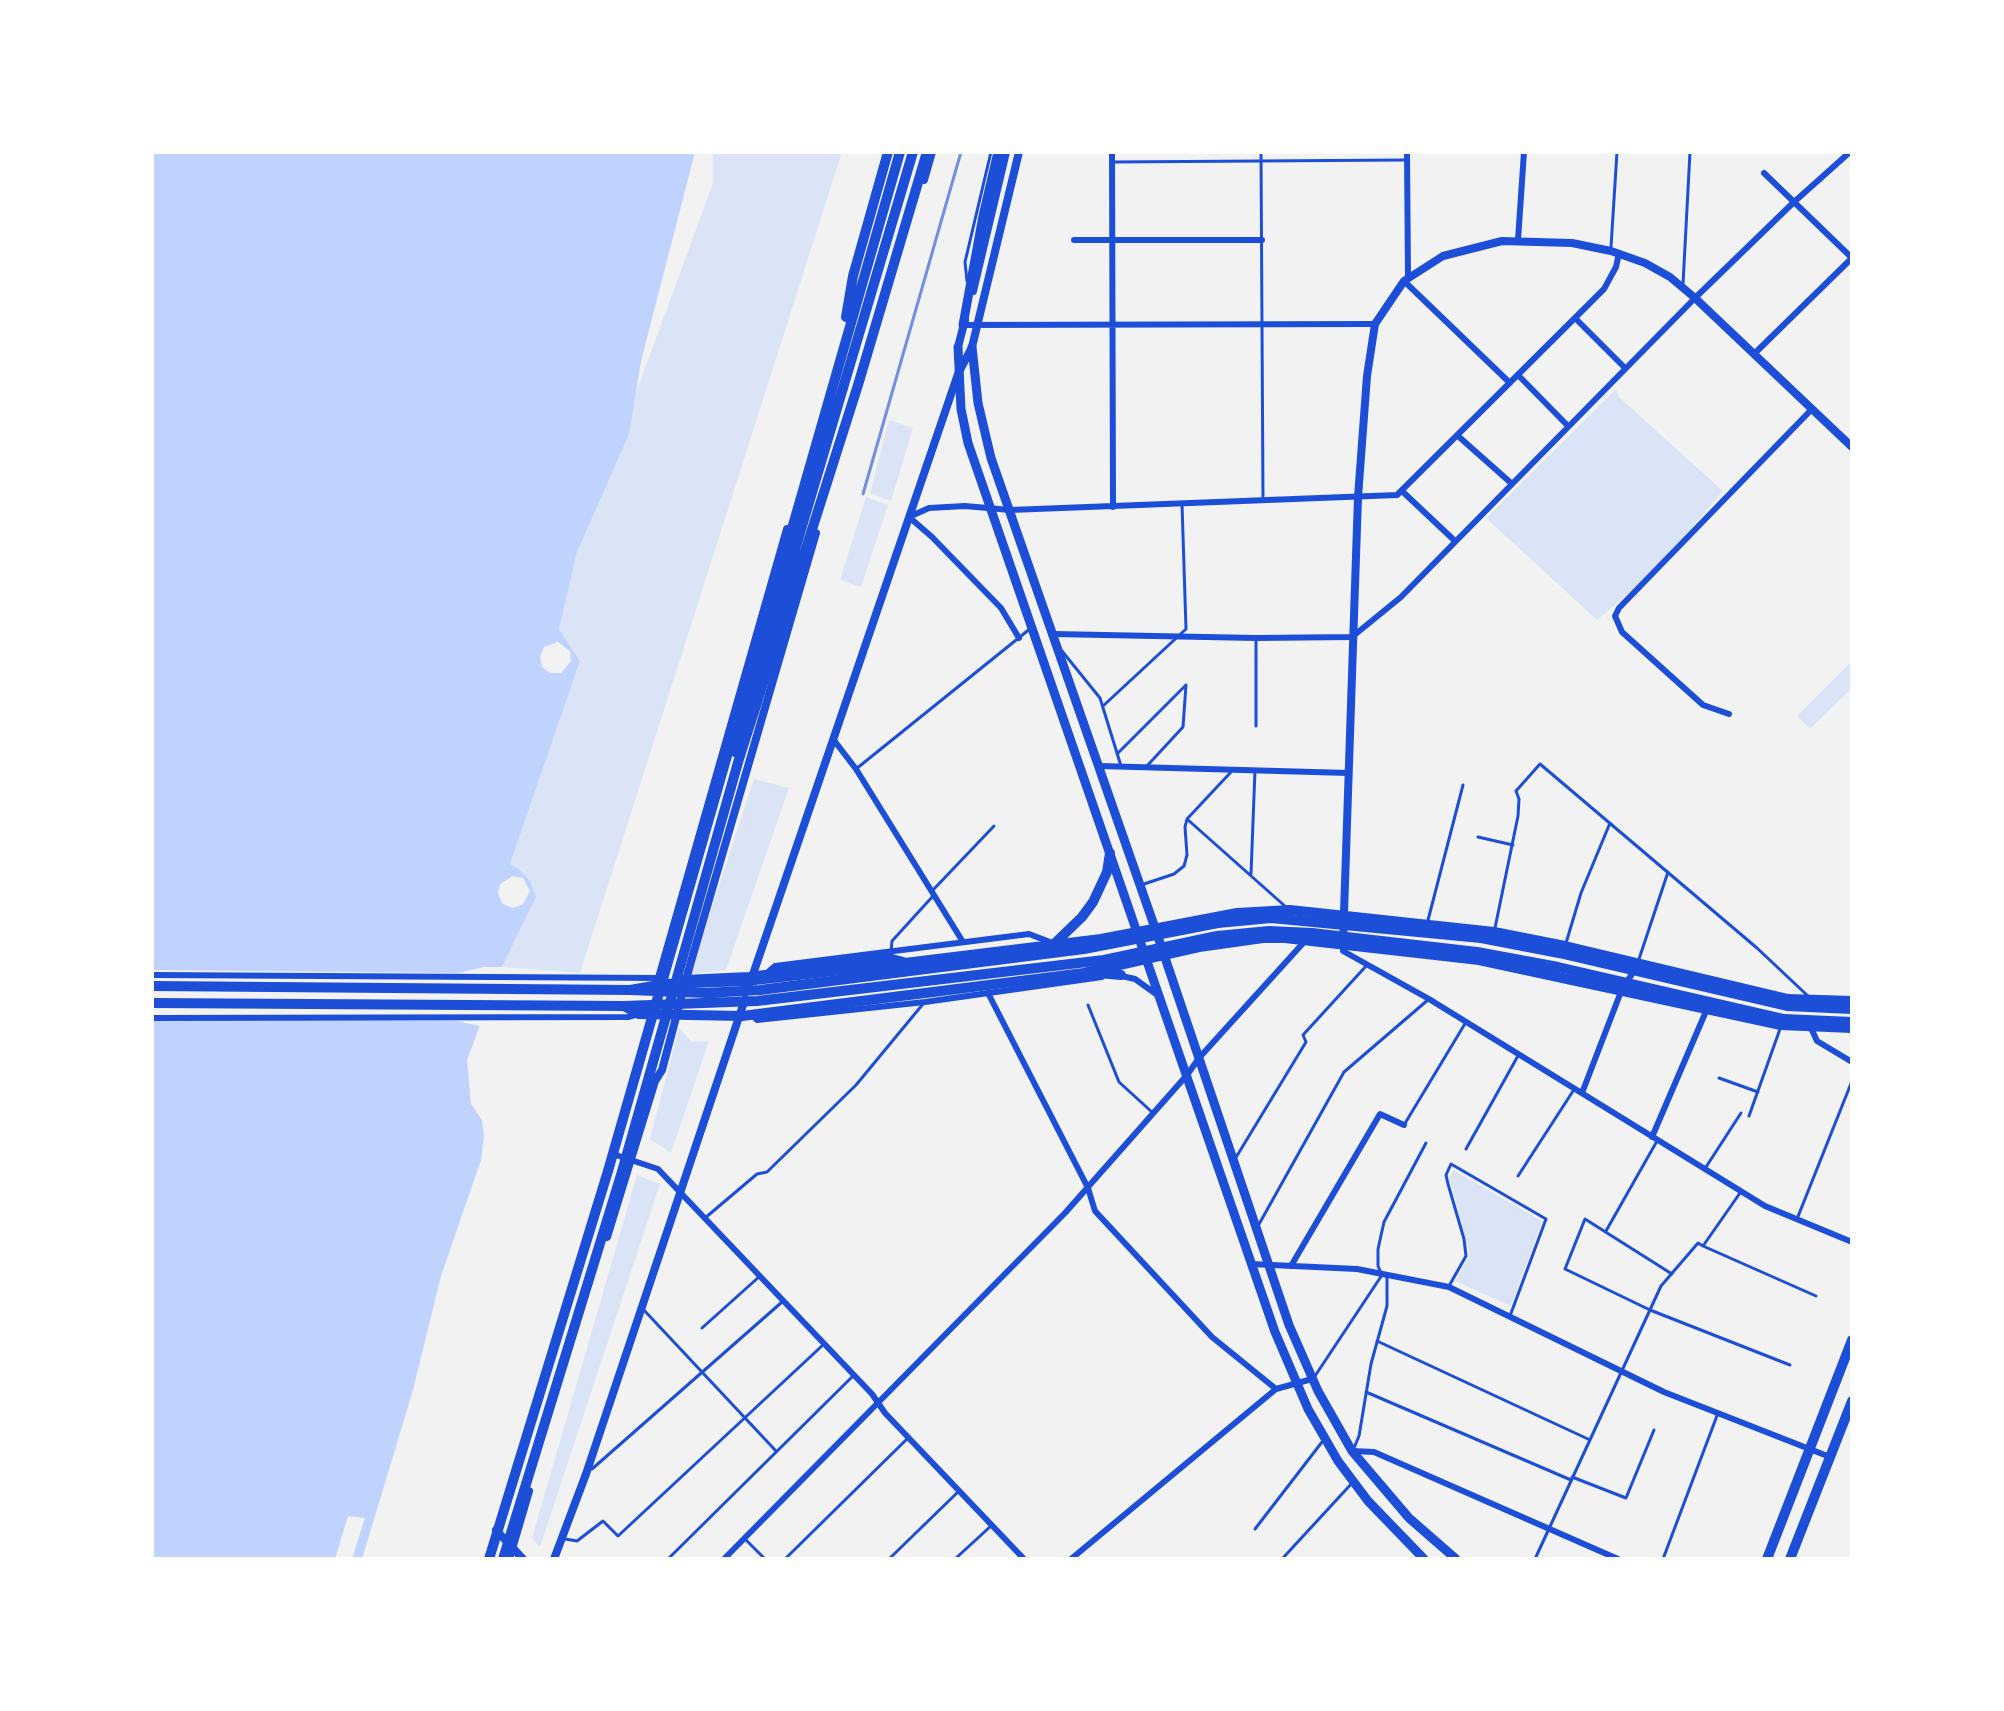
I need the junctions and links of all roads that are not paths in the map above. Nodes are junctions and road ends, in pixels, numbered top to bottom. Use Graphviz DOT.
graph roads {
  1 [pos="913,152"];
  2 [pos="929,152"];
  3 [pos="991,152"];
  4 [pos="998,152"];
  5 [pos="1006,152"];
  6 [pos="1019,152"];
  7 [pos="1112,152"];
  8 [pos="1261,152"];
  9 [pos="1524,152"];
  10 [pos="1617,152"];
  11 [pos="1690,152"];
  12 [pos="1850,152"];
  13 [pos="895,154"];
  14 [pos="1407,156"];
  15 [pos="1261,161"];
  16 [pos="1112,162"];
  17 [pos="928,167"];
  18 [pos="1764,173"];
  19 [pos="1794,202"];
  20 [pos="979,216"];
  21 [pos="1074,240"];
  22 [pos="1113,240"];
  23 [pos="1262,240"];
  24 [pos="1518,240"];
  25 [pos="1615,252"];
  26 [pos="1852,258"];
  27 [pos="1406,279"];
  28 [pos="1683,288"];
  29 [pos="1695,298"];
  30 [pos="1575,318"];
  31 [pos="1262,323"];
  32 [pos="1113,324"];
  33 [pos="1375,324"];
  34 [pos="963,325"];
  35 [pos="978,325"];
  36 [pos="958,347"];
  37 [pos="972,347"];
  38 [pos="1754,354"];
  39 [pos="1625,368"];
  40 [pos="958,374"];
  41 [pos="1518,375"];
  42 [pos="1510,383"];
  43 [pos="1812,409"];
  44 [pos="1568,426"];
  45 [pos="1458,436"];
  46 [pos="1851,443"];
  47 [pos="1511,483"];
  48 [pos="1403,492"];
  49 [pos="1358,497"];
  50 [pos="1263,500"];
  51 [pos="1182,504"];
  52 [pos="1113,507"];
  53 [pos="992,509"];
  54 [pos="1010,510"];
  55 [pos="909,517"];
  56 [pos="1455,541"];
  57 [pos="1033,627"];
  58 [pos="1053,634"];
  59 [pos="1180,635"];
  60 [pos="1352,637"];
  61 [pos="1019,638"];
  62 [pos="1256,638"];
  63 [pos="1057,645"];
  64 [pos="1103,706"];
  65 [pos="1729,714"];
  66 [pos="1256,726"];
  67 [pos="833,739"];
  68 [pos="1118,753"];
  69 [pos="1099,766"];
  70 [pos="1121,766"];
  71 [pos="1146,767"];
  72 [pos="856,769"];
  73 [pos="1233,770"];
  74 [pos="1255,770"];
  75 [pos="1349,773"];
  76 [pos="1463,785"];
  77 [pos="1187,819"];
  78 [pos="1610,823"];
  79 [pos="994,826"];
  80 [pos="1478,837"];
  81 [pos="1513,845"];
  82 [pos="1110,853"];
  83 [pos="1668,872"];
  84 [pos="1251,876"];
  85 [pos="1140,885"];
  86 [pos="934,892"];
  87 [pos="1290,910"];
  88 [pos="1344,915"];
  89 [pos="1427,924"];
  90 [pos="1155,928"];
  91 [pos="1137,932"];
  92 [pos="1494,932"];
  93 [pos="1101,939"];
  94 [pos="1307,939"];
  95 [pos="963,942"];
  96 [pos="1343,943"];
  97 [pos="1054,944"];
  98 [pos="1565,946"];
  99 [pos="891,952"];
  100 [pos="1164,955"];
  101 [pos="1146,959"];
  102 [pos="822,960"];
  103 [pos="1479,960"];
  104 [pos="913,962"];
  105 [pos="1638,964"];
  106 [pos="1367,965"];
  107 [pos="1119,970"];
  108 [pos="152,975"];
  109 [pos="824,979"];
  110 [pos="926,982"];
  111 [pos="152,986"];
  112 [pos="748,988"];
  113 [pos="1622,989"];
  114 [pos="630,990"];
  115 [pos="988,993"];
  116 [pos="826,995"];
  117 [pos="659,996"];
  118 [pos="682,998"];
  119 [pos="1429,999"];
  120 [pos="1161,1001"];
  121 [pos="1812,1001"];
  122 [pos="1852,1001"];
  123 [pos="925,1002"];
  124 [pos="152,1003"];
  125 [pos="1088,1005"];
  126 [pos="624,1006"];
  127 [pos="743,1006"];
  128 [pos="1707,1009"];
  129 [pos="1852,1009"];
  130 [pos="828,1012"];
  131 [pos="639,1014"];
  132 [pos="152,1018"];
  133 [pos="1466,1022"];
  134 [pos="1852,1022"];
  135 [pos="1781,1025"];
  136 [pos="1811,1028"];
  137 [pos="1852,1028"];
  138 [pos="1519,1054"];
  139 [pos="1199,1058"];
  140 [pos="1852,1062"];
  141 [pos="1187,1075"];
  142 [pos="1719,1078"];
  143 [pos="655,1081"];
  144 [pos="1852,1081"];
  145 [pos="1575,1088"];
  146 [pos="1758,1092"];
  147 [pos="1582,1093"];
  148 [pos="1153,1113"];
  149 [pos="1741,1113"];
  150 [pos="1749,1116"];
  151 [pos="1404,1125"];
  152 [pos="1654,1139"];
  153 [pos="1426,1143"];
  154 [pos="1466,1149"];
  155 [pos="613,1154"];
  156 [pos="632,1160"];
  157 [pos="1233,1162"];
  158 [pos="1704,1170"];
  159 [pos="1518,1176"];
  160 [pos="1088,1188"];
  161 [pos="1741,1192"];
  162 [pos="681,1193"];
  163 [pos="705,1218"];
  164 [pos="1796,1221"];
  165 [pos="1256,1230"];
  166 [pos="1606,1231"];
  167 [pos="1852,1242"];
  168 [pos="1703,1246"];
  169 [pos="1251,1264"];
  170 [pos="1268,1265"];
  171 [pos="1291,1266"];
  172 [pos="1674,1275"];
  173 [pos="760,1276"];
  174 [pos="1385,1276"];
  175 [pos="1449,1287"];
  176 [pos="1816,1296"];
  177 [pos="783,1301"];
  178 [pos="642,1308"];
  179 [pos="1650,1310"];
  180 [pos="1510,1316"];
  181 [pos="702,1328"];
  182 [pos="1852,1340"];
  183 [pos="1377,1341"];
  184 [pos="824,1344"];
  185 [pos="1790,1365"];
  186 [pos="1620,1371"];
  187 [pos="701,1373"];
  188 [pos="854,1376"];
  189 [pos="1312,1379"];
  190 [pos="1295,1383"];
  191 [pos="1276,1389"];
  192 [pos="1366,1392"];
  193 [pos="1852,1401"];
  194 [pos="878,1403"];
  195 [pos="1718,1413"];
  196 [pos="746,1419"];
  197 [pos="1654,1430"];
  198 [pos="908,1438"];
  199 [pos="1324,1439"];
  200 [pos="1589,1439"];
  201 [pos="1810,1449"];
  202 [pos="776,1451"];
  203 [pos="1352,1451"];
  204 [pos="1830,1457"];
  205 [pos="586,1474"];
  206 [pos="1571,1479"];
  207 [pos="1353,1482"];
  208 [pos="959,1491"];
  209 [pos="992,1525"];
  210 [pos="1549,1528"];
  211 [pos="496,1529"];
  212 [pos="1255,1529"];
  213 [pos="745,1538"];
  214 [pos="562,1539"];
  215 [pos="513,1548"];
  216 [pos="488,1559"];
  217 [pos="503,1559"];
  218 [pos="509,1559"];
  219 [pos="523,1559"];
  220 [pos="554,1559"];
  221 [pos="668,1559"];
  222 [pos="724,1559"];
  223 [pos="765,1559"];
  224 [pos="785,1559"];
  225 [pos="889,1559"];
  226 [pos="955,1559"];
  227 [pos="1024,1559"];
  228 [pos="1071,1559"];
  229 [pos="1282,1559"];
  230 [pos="1424,1559"];
  231 [pos="1456,1559"];
  232 [pos="1535,1559"];
  233 [pos="1618,1559"];
  234 [pos="1663,1559"];
  235 [pos="1767,1559"];
  236 [pos="1790,1559"];
  1 -- 117 [label="main road"];
  2 -- 17 [label="street"];
  2 -- 217 [label="main road"];
  3 -- 20 [label="lane"];
  4 -- 20 [label="main road"];
  5 -- 34 [label="street"];
  6 -- 35 [label="street"];
  7 -- 16 [label="street"];
  8 -- 15 [label="lane"];
  9 -- 24 [label="street"];
  10 -- 25 [label="lane"];
  11 -- 28 [label="lane"];
  12 -- 19 [label="street"];
  13 -- 17 [label="street"];
  13 -- 117 [label="street"];
  13 -- 216 [label="main road"];
  14 -- 15 [label="lane"];
  14 -- 27 [label="street"];
  15 -- 16 [label="lane"];
  15 -- 23 [label="lane"];
  16 -- 22 [label="street"];
  17 -- 118 [label="street"];
  18 -- 19 [label="street"];
  19 -- 26 [label="street"];
  19 -- 29 [label="street"];
  20 -- 34 [label="main road"];
  21 -- 22 [label="street"];
  22 -- 23 [label="street"];
  22 -- 32 [label="street"];
  23 -- 31 [label="lane"];
  24 -- 25 [label="street"];
  24 -- 27 [label="street"];
  25 -- 28 [label="street"];
  25 -- 30 [label="street"];
  26 -- 38 [label="street"];
  27 -- 33 [label="street"];
  27 -- 42 [label="street"];
  28 -- 29 [label="street"];
  29 -- 38 [label="street"];
  29 -- 39 [label="street"];
  30 -- 39 [label="street"];
  30 -- 41 [label="street"];
  31 -- 32 [label="street"];
  31 -- 33 [label="street"];
  31 -- 50 [label="lane"];
  32 -- 35 [label="street"];
  32 -- 52 [label="street"];
  33 -- 49 [label="street"];
  34 -- 35 [label="street"];
  34 -- 36 [label="street"];
  35 -- 37 [label="street"];
  36 -- 40 [label="main road"];
  37 -- 40 [label="street"];
  37 -- 54 [label="main road"];
  38 -- 43 [label="street"];
  39 -- 44 [label="street"];
  40 -- 53 [label="main road"];
  40 -- 55 [label="street"];
  41 -- 42 [label="street"];
  41 -- 44 [label="street"];
  42 -- 45 [label="street"];
  43 -- 46 [label="street"];
  43 -- 65 [label="street"];
  44 -- 47 [label="street"];
  45 -- 47 [label="street"];
  45 -- 48 [label="street"];
  47 -- 56 [label="street"];
  48 -- 49 [label="street"];
  48 -- 56 [label="street"];
  49 -- 50 [label="street"];
  49 -- 60 [label="street"];
  50 -- 51 [label="street"];
  51 -- 52 [label="street"];
  51 -- 59 [label="lane"];
  52 -- 54 [label="street"];
  53 -- 54 [label="street"];
  53 -- 55 [label="street"];
  53 -- 57 [label="main road"];
  54 -- 58 [label="main road"];
  55 -- 61 [label="street"];
  55 -- 67 [label="street"];
  56 -- 60 [label="street"];
  57 -- 61 [label="lane"];
  57 -- 82 [label="main road"];
  58 -- 59 [label="street"];
  58 -- 63 [label="main road"];
  59 -- 62 [label="street"];
  59 -- 64 [label="lane"];
  60 -- 62 [label="street"];
  60 -- 75 [label="street"];
  61 -- 72 [label="lane"];
  62 -- 66 [label="lane"];
  63 -- 64 [label="lane"];
  63 -- 69 [label="main road"];
  64 -- 68 [label="lane"];
  67 -- 72 [label="street"];
  67 -- 112 [label="street"];
  68 -- 70 [label="lane"];
  68 -- 71 [label="lane"];
  69 -- 70 [label="street"];
  69 -- 85 [label="main road"];
  70 -- 71 [label="street"];
  71 -- 73 [label="street"];
  72 -- 86 [label="street"];
  73 -- 74 [label="street"];
  73 -- 77 [label="lane"];
  74 -- 75 [label="street"];
  74 -- 84 [label="lane"];
  75 -- 88 [label="street"];
  76 -- 89 [label="lane"];
  77 -- 84 [label="lane"];
  77 -- 85 [label="lane"];
  78 -- 81 [label="lane"];
  78 -- 83 [label="lane"];
  78 -- 98 [label="lane"];
  79 -- 86 [label="lane"];
  80 -- 81 [label="lane"];
  81 -- 92 [label="lane"];
  82 -- 91 [label="main road"];
  82 -- 97 [label="main road"];
  83 -- 105 [label="lane"];
  83 -- 121 [label="lane"];
  84 -- 87 [label="lane"];
  85 -- 90 [label="main road"];
  86 -- 95 [label="street"];
  86 -- 99 [label="lane"];
  87 -- 88 [label="main road"];
  87 -- 90 [label="main road"];
  88 -- 89 [label="main road"];
  88 -- 96 [label="street"];
  89 -- 92 [label="main road"];
  90 -- 91 [label="main road"];
  90 -- 100 [label="main road"];
  91 -- 93 [label="main road"];
  91 -- 101 [label="main road"];
  92 -- 98 [label="main road"];
  92 -- 103 [label="lane"];
  93 -- 97 [label="main road"];
  93 -- 109 [label="street"];
  94 -- 96 [label="main road"];
  94 -- 100 [label="main road"];
  94 -- 139 [label="street"];
  95 -- 97 [label="street"];
  95 -- 99 [label="street"];
  96 -- 103 [label="main road"];
  96 -- 106 [label="street"];
  97 -- 104 [label="main road"];
  98 -- 105 [label="main road"];
  99 -- 102 [label="street"];
  100 -- 101 [label="main road"];
  100 -- 139 [label="main road"];
  101 -- 107 [label="main road"];
  101 -- 120 [label="main road"];
  102 -- 109 [label="street"];
  102 -- 112 [label="street"];
  103 -- 113 [label="main road"];
  104 -- 108 [label="street"];
  104 -- 114 [label="main road"];
  105 -- 113 [label="street"];
  105 -- 121 [label="main road"];
  106 -- 119 [label="street"];
  106 -- 157 [label="lane"];
  107 -- 110 [label="street"];
  107 -- 115 [label="street"];
  107 -- 120 [label="street"];
  107 -- 131 [label="main road"];
  109 -- 112 [label="street"];
  109 -- 116 [label="street"];
  110 -- 116 [label="street"];
  110 -- 123 [label="lane"];
  111 -- 114 [label="main road"];
  112 -- 118 [label="street"];
  112 -- 127 [label="street"];
  113 -- 128 [label="main road"];
  113 -- 147 [label="street"];
  114 -- 129 [label="main road"];
  115 -- 123 [label="street"];
  115 -- 160 [label="street"];
  116 -- 127 [label="street"];
  116 -- 130 [label="street"];
  117 -- 118 [label="street"];
  117 -- 143 [label="main road"];
  117 -- 155 [label="street"];
  118 -- 127 [label="street"];
  118 -- 143 [label="street"];
  119 -- 133 [label="street"];
  119 -- 165 [label="lane"];
  120 -- 141 [label="main road"];
  121 -- 122 [label="main road"];
  121 -- 136 [label="lane"];
  123 -- 130 [label="street"];
  123 -- 163 [label="lane"];
  124 -- 126 [label="main road"];
  125 -- 148 [label="lane"];
  126 -- 131 [label="main road"];
  126 -- 134 [label="main road"];
  127 -- 130 [label="street"];
  127 -- 162 [label="street"];
  128 -- 135 [label="main road"];
  128 -- 152 [label="street"];
  131 -- 132 [label="street"];
  133 -- 138 [label="street"];
  133 -- 151 [label="lane"];
  135 -- 136 [label="main road"];
  135 -- 146 [label="lane"];
  136 -- 137 [label="main road"];
  136 -- 140 [label="street"];
  138 -- 145 [label="street"];
  138 -- 154 [label="lane"];
  139 -- 141 [label="street"];
  139 -- 157 [label="main road"];
  141 -- 148 [label="street"];
  141 -- 169 [label="main road"];
  142 -- 146 [label="lane"];
  143 -- 156 [label="street"];
  144 -- 164 [label="lane"];
  145 -- 147 [label="street"];
  145 -- 159 [label="lane"];
  146 -- 150 [label="lane"];
  147 -- 152 [label="street"];
  148 -- 160 [label="street"];
  149 -- 158 [label="lane"];
  151 -- 171 [label="street"];
  152 -- 158 [label="street"];
  152 -- 166 [label="lane"];
  153 -- 174 [label="lane"];
  155 -- 156 [label="street"];
  155 -- 211 [label="street"];
  156 -- 162 [label="street"];
  156 -- 215 [label="street"];
  157 -- 165 [label="main road"];
  158 -- 161 [label="street"];
  160 -- 191 [label="street"];
  160 -- 194 [label="street"];
  161 -- 164 [label="street"];
  161 -- 168 [label="lane"];
  162 -- 163 [label="street"];
  162 -- 178 [label="street"];
  163 -- 173 [label="street"];
  164 -- 167 [label="street"];
  165 -- 170 [label="main road"];
  166 -- 172 [label="lane"];
  166 -- 179 [label="lane"];
  168 -- 172 [label="lane"];
  168 -- 176 [label="lane"];
  169 -- 170 [label="street"];
  169 -- 190 [label="main road"];
  170 -- 171 [label="street"];
  170 -- 189 [label="main road"];
  171 -- 174 [label="street"];
  172 -- 179 [label="lane"];
  173 -- 177 [label="street"];
  173 -- 181 [label="lane"];
  174 -- 175 [label="street"];
  174 -- 183 [label="lane"];
  174 -- 189 [label="lane"];
  175 -- 180 [label="street"];
  175 -- 180 [label="lane"];
  177 -- 184 [label="street"];
  177 -- 187 [label="lane"];
  178 -- 187 [label="lane"];
  178 -- 205 [label="street"];
  179 -- 185 [label="lane"];
  179 -- 186 [label="lane"];
  180 -- 186 [label="street"];
  182 -- 201 [label="main road"];
  183 -- 192 [label="lane"];
  183 -- 200 [label="lane"];
  184 -- 188 [label="street"];
  184 -- 196 [label="lane"];
  186 -- 195 [label="street"];
  186 -- 200 [label="lane"];
  187 -- 196 [label="lane"];
  187 -- 205 [label="lane"];
  188 -- 194 [label="street"];
  188 -- 202 [label="lane"];
  189 -- 190 [label="street"];
  189 -- 203 [label="main road"];
  190 -- 191 [label="street"];
  190 -- 199 [label="main road"];
  191 -- 228 [label="street"];
  192 -- 203 [label="lane"];
  192 -- 206 [label="lane"];
  193 -- 204 [label="main road"];
  194 -- 198 [label="street"];
  194 -- 213 [label="street"];
  195 -- 201 [label="street"];
  195 -- 234 [label="lane"];
  196 -- 202 [label="lane"];
  196 -- 214 [label="lane"];
  197 -- 206 [label="lane"];
  198 -- 208 [label="street"];
  198 -- 224 [label="lane"];
  199 -- 207 [label="main road"];
  199 -- 212 [label="lane"];
  200 -- 206 [label="lane"];
  201 -- 204 [label="street"];
  201 -- 235 [label="main road"];
  202 -- 221 [label="lane"];
  203 -- 210 [label="street"];
  203 -- 231 [label="main road"];
  204 -- 236 [label="main road"];
  205 -- 214 [label="street"];
  206 -- 210 [label="lane"];
  207 -- 229 [label="lane"];
  207 -- 230 [label="main road"];
  208 -- 209 [label="street"];
  208 -- 225 [label="lane"];
  209 -- 226 [label="lane"];
  209 -- 227 [label="street"];
  210 -- 232 [label="lane"];
  210 -- 233 [label="street"];
  211 -- 215 [label="street"];
  211 -- 216 [label="street"];
  213 -- 222 [label="street"];
  213 -- 223 [label="lane"];
  214 -- 220 [label="street"];
  215 -- 218 [label="street"];
  215 -- 219 [label="street"];
}
